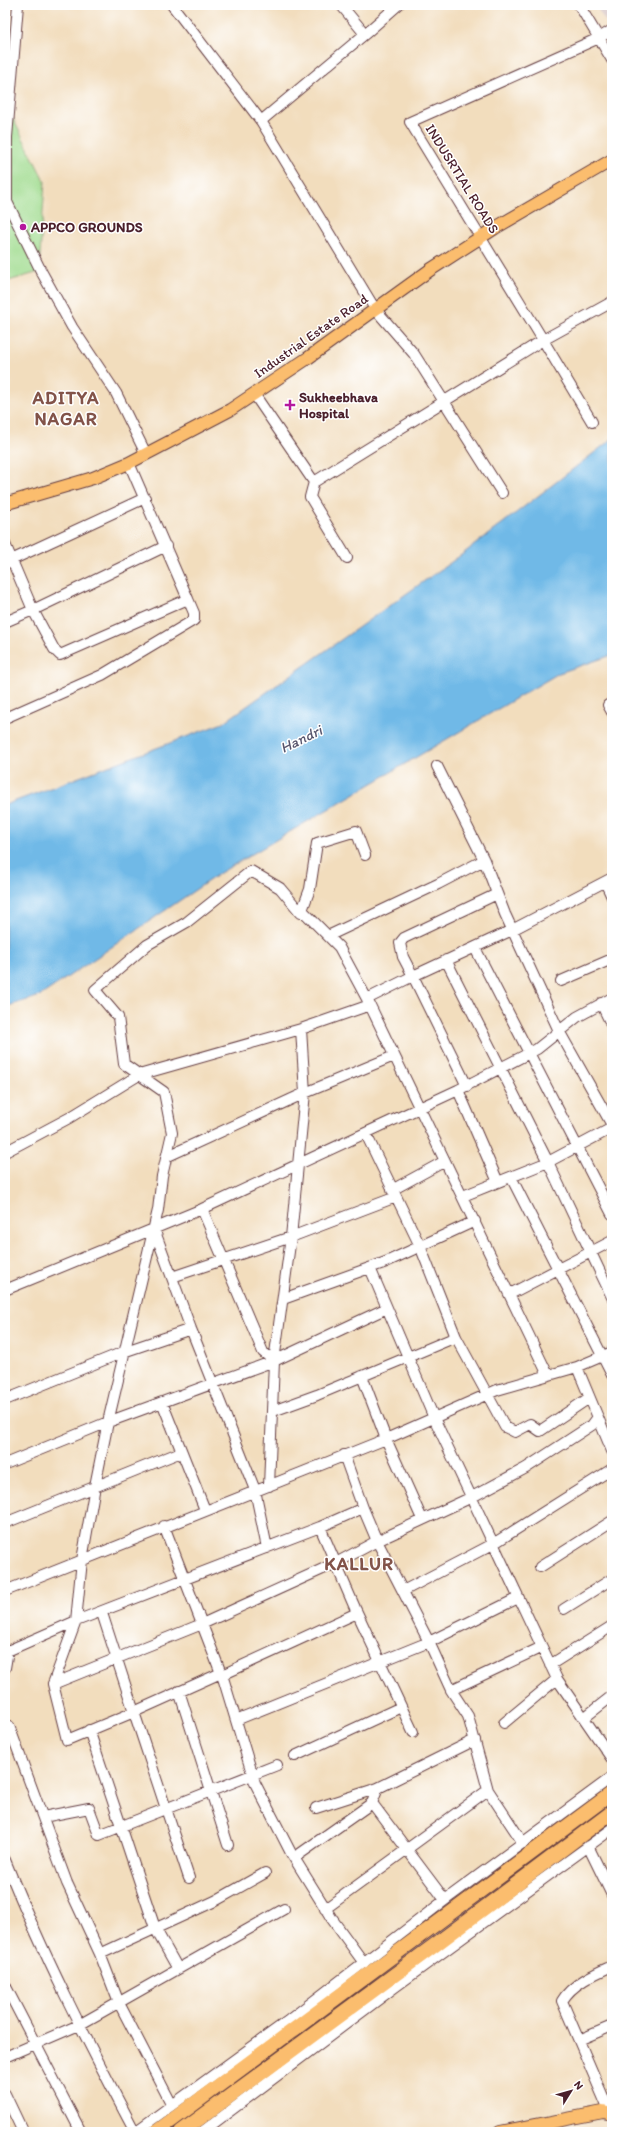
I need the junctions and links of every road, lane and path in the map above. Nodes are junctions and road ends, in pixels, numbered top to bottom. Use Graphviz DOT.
graph roads {
  1 [pos="18,5"];
  2 [pos="172,5"];
  3 [pos="341,5"];
  4 [pos="398,5"];
  5 [pos="579,5"];
  6 [pos="612,30"];
  7 [pos="365,34"];
  8 [pos="600,38"];
  9 [pos="612,60"];
  10 [pos="261,121"];
  11 [pos="612,160"];
  12 [pos="482,237"];
  13 [pos="612,302"];
  14 [pos="375,309"];
  15 [pos="543,340"];
  16 [pos="254,394"];
  17 [pos="445,402"];
  18 [pos="592,422"];
  19 [pos="146,454"];
  20 [pos="129,463"];
  21 [pos="314,482"];
  22 [pos="502,493"];
  23 [pos="145,498"];
  24 [pos="8,502"];
  25 [pos="5,544"];
  26 [pos="166,546"];
  27 [pos="347,558"];
  28 [pos="8,562"];
  29 [pos="188,599"];
  30 [pos="33,610"];
  31 [pos="5,622"];
  32 [pos="5,718"];
  33 [pos="437,766"];
  34 [pos="365,855"];
  35 [pos="484,860"];
  36 [pos="608,880"];
  37 [pos="497,894"];
  38 [pos="612,897"];
  39 [pos="302,910"];
  40 [pos="512,930"];
  41 [pos="328,936"];
  42 [pos="475,948"];
  43 [pos="612,959"];
  44 [pos="446,960"];
  45 [pos="413,976"];
  46 [pos="560,981"];
  47 [pos="612,998"];
  48 [pos="369,1002"];
  49 [pos="601,1003"];
  50 [pos="612,1026"];
  51 [pos="301,1029"];
  52 [pos="559,1031"];
  53 [pos="528,1054"];
  54 [pos="394,1056"];
  55 [pos="500,1069"];
  56 [pos="139,1075"];
  57 [pos="463,1088"];
  58 [pos="305,1093"];
  59 [pos="419,1109"];
  60 [pos="612,1126"];
  61 [pos="366,1134"];
  62 [pos="578,1148"];
  63 [pos="5,1152"];
  64 [pos="166,1158"];
  65 [pos="445,1161"];
  66 [pos="548,1162"];
  67 [pos="297,1164"];
  68 [pos="511,1177"];
  69 [pos="498,1182"];
  70 [pos="394,1193"];
  71 [pos="463,1196"];
  72 [pos="202,1209"];
  73 [pos="612,1214"];
  74 [pos="475,1221"];
  75 [pos="154,1230"];
  76 [pos="291,1237"];
  77 [pos="612,1241"];
  78 [pos="420,1246"];
  79 [pos="591,1252"];
  80 [pos="224,1260"];
  81 [pos="370,1268"];
  82 [pos="557,1269"];
  83 [pos="172,1277"];
  84 [pos="5,1290"];
  85 [pos="510,1294"];
  86 [pos="612,1297"];
  87 [pos="284,1299"];
  88 [pos="387,1308"];
  89 [pos="191,1329"];
  90 [pos="456,1337"];
  91 [pos="126,1351"];
  92 [pos="607,1354"];
  93 [pos="408,1356"];
  94 [pos="274,1361"];
  95 [pos="577,1367"];
  96 [pos="548,1375"];
  97 [pos="612,1375"];
  98 [pos="362,1376"];
  99 [pos="213,1382"];
  100 [pos="488,1394"];
  101 [pos="589,1398"];
  102 [pos="5,1400"];
  103 [pos="162,1402"];
  104 [pos="273,1411"];
  105 [pos="598,1417"];
  106 [pos="434,1418"];
  107 [pos="108,1422"];
  108 [pos="386,1439"];
  109 [pos="612,1451"];
  110 [pos="181,1452"];
  111 [pos="344,1456"];
  112 [pos="5,1464"];
  113 [pos="612,1469"];
  114 [pos="95,1486"];
  115 [pos="269,1486"];
  116 [pos="255,1490"];
  117 [pos="472,1497"];
  118 [pos="363,1508"];
  119 [pos="205,1510"];
  120 [pos="422,1519"];
  121 [pos="612,1521"];
  122 [pos="5,1523"];
  123 [pos="164,1526"];
  124 [pos="320,1528"];
  125 [pos="377,1541"];
  126 [pos="493,1544"];
  127 [pos="267,1548"];
  128 [pos="82,1560"];
  129 [pos="336,1563"];
  130 [pos="540,1567"];
  131 [pos="612,1579"];
  132 [pos="185,1580"];
  133 [pos="6,1588"];
  134 [pos="403,1591"];
  135 [pos="518,1598"];
  136 [pos="564,1609"];
  137 [pos="102,1613"];
  138 [pos="357,1613"];
  139 [pos="76,1621"];
  140 [pos="202,1624"];
  141 [pos="612,1626"];
  142 [pos="429,1642"];
  143 [pos="542,1647"];
  144 [pos="7,1651"];
  145 [pos="117,1659"];
  146 [pos="380,1662"];
  147 [pos="550,1665"];
  148 [pos="5,1668"];
  149 [pos="222,1674"];
  150 [pos="557,1679"];
  151 [pos="52,1684"];
  152 [pos="451,1690"];
  153 [pos="179,1691"];
  154 [pos="612,1696"];
  155 [pos="401,1707"];
  156 [pos="134,1712"];
  157 [pos="584,1718"];
  158 [pos="236,1720"];
  159 [pos="504,1723"];
  160 [pos="5,1728"];
  161 [pos="89,1730"];
  162 [pos="413,1732"];
  163 [pos="475,1740"];
  164 [pos="295,1756"];
  165 [pos="612,1759"];
  166 [pos="277,1765"];
  167 [pos="253,1775"];
  168 [pos="612,1777"];
  169 [pos="378,1788"];
  170 [pos="209,1790"];
  171 [pos="488,1790"];
  172 [pos="612,1792"];
  173 [pos="372,1803"];
  174 [pos="167,1808"];
  175 [pos="316,1808"];
  176 [pos="612,1812"];
  177 [pos="43,1817"];
  178 [pos="121,1827"];
  179 [pos="612,1829"];
  180 [pos="522,1843"];
  181 [pos="228,1845"];
  182 [pos="588,1846"];
  183 [pos="407,1849"];
  184 [pos="294,1858"];
  185 [pos="5,1860"];
  186 [pos="264,1873"];
  187 [pos="189,1878"];
  188 [pos="612,1895"];
  189 [pos="445,1900"];
  190 [pos="284,1909"];
  191 [pos="325,1909"];
  192 [pos="155,1928"];
  193 [pos="100,1954"];
  194 [pos="364,1963"];
  195 [pos="612,1966"];
  196 [pos="178,1969"];
  197 [pos="5,1986"];
  198 [pos="119,2003"];
  199 [pos="79,2025"];
  200 [pos="612,2026"];
  201 [pos="579,2040"];
  202 [pos="35,2044"];
  203 [pos="5,2057"];
  204 [pos="5,2094"];
  205 [pos="174,2111"];
  206 [pos="610,2114"];
  207 [pos="184,2130"];
  208 [pos="24,2132"];
  209 [pos="81,2132"];
  210 [pos="135,2132"];
  211 [pos="156,2132"];
  212 [pos="202,2132"];
  213 [pos="500,2132"];
  214 [pos="535,2132"];
  1 -- 19 [label="street"];
  2 -- 10 [label="street"];
  3 -- 7 [label="street"];
  4 -- 7 [label="street"];
  5 -- 8 [label="street"];
  6 -- 8 [label="street"];
  7 -- 10 [label="street"];
  8 -- 9 [label="street"];
  8 -- 12 [label="street, INDUSRTIAL ROADS"];
  10 -- 14 [label="street"];
  11 -- 12 [label="main road, Industrial Estate Road"];
  12 -- 14 [label="main road, Industrial Estate Road"];
  12 -- 15 [label="street, INDUSRTIAL ROADS"];
  13 -- 15 [label="street"];
  14 -- 16 [label="main road, Industrial Estate Road"];
  14 -- 17 [label="street"];
  15 -- 17 [label="street"];
  15 -- 18 [label="street, INDUSRTIAL ROADS"];
  16 -- 19 [label="main road, Industrial Estate Road"];
  16 -- 21 [label="street"];
  17 -- 21 [label="street"];
  17 -- 22 [label="street"];
  19 -- 20 [label="main road, Industrial Estate Road"];
  20 -- 23 [label="street"];
  20 -- 24 [label="main road, Industrial Estate Road"];
  21 -- 27 [label="street"];
  23 -- 26 [label="street"];
  23 -- 28 [label="street"];
  25 -- 28 [label="street"];
  26 -- 29 [label="street"];
  26 -- 30 [label="street"];
  28 -- 30 [label="street"];
  29 -- 30 [label="street"];
  29 -- 32 [label="street"];
  30 -- 31 [label="street"];
  33 -- 35 [label="street"];
  34 -- 39 [label="street"];
  35 -- 37 [label="street"];
  35 -- 41 [label="street"];
  36 -- 38 [label="street"];
  36 -- 40 [label="street"];
  37 -- 40 [label="street"];
  37 -- 45 [label="street"];
  39 -- 41 [label="street"];
  39 -- 56 [label="street"];
  40 -- 42 [label="street"];
  40 -- 52 [label="street"];
  41 -- 48 [label="street"];
  42 -- 44 [label="street"];
  42 -- 53 [label="street"];
  43 -- 46 [label="street"];
  44 -- 45 [label="street"];
  44 -- 55 [label="street"];
  45 -- 48 [label="street"];
  45 -- 57 [label="street"];
  47 -- 49 [label="street"];
  48 -- 51 [label="street"];
  48 -- 54 [label="street"];
  49 -- 50 [label="street"];
  49 -- 52 [label="street"];
  51 -- 56 [label="street"];
  51 -- 58 [label="street"];
  52 -- 53 [label="street"];
  52 -- 60 [label="street"];
  53 -- 55 [label="street"];
  53 -- 62 [label="street"];
  54 -- 58 [label="street"];
  54 -- 59 [label="street"];
  55 -- 57 [label="street"];
  55 -- 66 [label="street"];
  56 -- 63 [label="street"];
  56 -- 64 [label="street"];
  57 -- 59 [label="street"];
  57 -- 69 [label="street"];
  58 -- 64 [label="street"];
  58 -- 67 [label="street"];
  59 -- 61 [label="street"];
  59 -- 65 [label="street"];
  60 -- 62 [label="street"];
  61 -- 67 [label="street"];
  61 -- 70 [label="street"];
  62 -- 66 [label="street"];
  62 -- 73 [label="street"];
  64 -- 75 [label="street"];
  65 -- 70 [label="street"];
  65 -- 71 [label="street"];
  66 -- 68 [label="street"];
  66 -- 79 [label="street"];
  67 -- 72 [label="street"];
  67 -- 76 [label="street"];
  68 -- 69 [label="street"];
  68 -- 82 [label="street"];
  69 -- 71 [label="street"];
  70 -- 76 [label="street"];
  70 -- 78 [label="street"];
  71 -- 74 [label="street"];
  72 -- 75 [label="street"];
  72 -- 80 [label="street"];
  74 -- 78 [label="street"];
  74 -- 85 [label="street"];
  75 -- 83 [label="street"];
  75 -- 84 [label="street"];
  75 -- 91 [label="street"];
  76 -- 80 [label="street"];
  76 -- 87 [label="street"];
  77 -- 79 [label="street"];
  78 -- 81 [label="street"];
  78 -- 90 [label="street"];
  79 -- 82 [label="street"];
  79 -- 86 [label="street"];
  80 -- 83 [label="street"];
  80 -- 94 [label="street"];
  81 -- 87 [label="street"];
  81 -- 88 [label="street"];
  82 -- 85 [label="street"];
  82 -- 92 [label="street"];
  83 -- 89 [label="street"];
  85 -- 96 [label="street"];
  87 -- 94 [label="street"];
  88 -- 93 [label="street"];
  88 -- 94 [label="street"];
  89 -- 91 [label="street"];
  89 -- 99 [label="street"];
  90 -- 93 [label="street"];
  90 -- 100 [label="street"];
  91 -- 102 [label="street"];
  91 -- 107 [label="street"];
  92 -- 95 [label="street"];
  92 -- 97 [label="street"];
  93 -- 98 [label="street"];
  93 -- 106 [label="street"];
  94 -- 99 [label="street"];
  94 -- 104 [label="street"];
  95 -- 96 [label="street"];
  95 -- 101 [label="street"];
  96 -- 100 [label="street"];
  98 -- 104 [label="street"];
  98 -- 108 [label="street"];
  99 -- 103 [label="street"];
  99 -- 116 [label="street"];
  100 -- 101 [label="street"];
  100 -- 106 [label="street"];
  101 -- 105 [label="street"];
  103 -- 107 [label="street"];
  103 -- 110 [label="street"];
  104 -- 115 [label="street"];
  105 -- 109 [label="street"];
  105 -- 117 [label="street"];
  106 -- 108 [label="street"];
  106 -- 117 [label="street"];
  107 -- 112 [label="street"];
  107 -- 114 [label="street"];
  108 -- 111 [label="street"];
  108 -- 120 [label="street"];
  110 -- 114 [label="street"];
  110 -- 119 [label="street"];
  111 -- 115 [label="street"];
  111 -- 118 [label="street"];
  113 -- 126 [label="street"];
  114 -- 122 [label="street"];
  114 -- 128 [label="street"];
  115 -- 116 [label="street"];
  116 -- 119 [label="street"];
  116 -- 127 [label="street"];
  117 -- 120 [label="street"];
  117 -- 126 [label="street"];
  118 -- 124 [label="street"];
  118 -- 125 [label="street"];
  119 -- 123 [label="street"];
  120 -- 125 [label="street"];
  121 -- 130 [label="street"];
  123 -- 128 [label="street"];
  123 -- 132 [label="street"];
  124 -- 127 [label="street"];
  124 -- 129 [label="street"];
  125 -- 129 [label="street"];
  125 -- 134 [label="street"];
  126 -- 134 [label="street"];
  126 -- 135 [label="street"];
  127 -- 132 [label="street"];
  128 -- 133 [label="street"];
  128 -- 139 [label="street"];
  129 -- 138 [label="street"];
  129 -- 140 [label="street"];
  131 -- 136 [label="street"];
  132 -- 137 [label="street"];
  132 -- 140 [label="street"];
  134 -- 142 [label="street"];
  135 -- 142 [label="street"];
  135 -- 143 [label="street"];
  137 -- 139 [label="street"];
  137 -- 145 [label="street"];
  138 -- 146 [label="street"];
  138 -- 149 [label="street"];
  139 -- 144 [label="street"];
  139 -- 151 [label="street"];
  140 -- 145 [label="street"];
  140 -- 149 [label="street"];
  141 -- 147 [label="street"];
  142 -- 146 [label="street"];
  142 -- 152 [label="street"];
  143 -- 147 [label="street"];
  143 -- 152 [label="street"];
  144 -- 148 [label="street"];
  145 -- 151 [label="street"];
  145 -- 156 [label="street"];
  146 -- 155 [label="street"];
  146 -- 158 [label="street"];
  147 -- 150 [label="street"];
  149 -- 153 [label="street"];
  149 -- 158 [label="street"];
  150 -- 157 [label="street"];
  150 -- 159 [label="street"];
  151 -- 161 [label="street"];
  152 -- 163 [label="street"];
  153 -- 156 [label="street"];
  153 -- 170 [label="street"];
  154 -- 157 [label="street"];
  155 -- 162 [label="street"];
  155 -- 164 [label="street"];
  156 -- 161 [label="street"];
  156 -- 174 [label="street"];
  157 -- 165 [label="street"];
  158 -- 167 [label="street"];
  160 -- 177 [label="street"];
  161 -- 178 [label="street"];
  163 -- 169 [label="street"];
  163 -- 171 [label="street"];
  166 -- 167 [label="street"];
  167 -- 170 [label="street"];
  167 -- 184 [label="street"];
  168 -- 180 [label="street"];
  169 -- 173 [label="street"];
  169 -- 175 [label="street"];
  170 -- 174 [label="street"];
  170 -- 181 [label="street"];
  171 -- 180 [label="street"];
  171 -- 183 [label="street"];
  172 -- 205 [label="highway"];
  173 -- 183 [label="street"];
  173 -- 184 [label="street"];
  174 -- 178 [label="street"];
  174 -- 187 [label="street"];
  176 -- 207 [label="highway"];
  177 -- 178 [label="street"];
  177 -- 193 [label="street"];
  178 -- 192 [label="street"];
  179 -- 182 [label="street"];
  180 -- 189 [label="street"];
  182 -- 188 [label="street"];
  182 -- 212 [label="street"];
  183 -- 189 [label="street"];
  183 -- 191 [label="street"];
  184 -- 191 [label="street"];
  185 -- 199 [label="street"];
  186 -- 192 [label="street"];
  189 -- 194 [label="street"];
  190 -- 196 [label="street"];
  191 -- 194 [label="street"];
  192 -- 193 [label="street"];
  192 -- 196 [label="street"];
  193 -- 198 [label="street"];
  194 -- 205 [label="street"];
  195 -- 201 [label="street"];
  196 -- 198 [label="street"];
  197 -- 202 [label="street"];
  198 -- 199 [label="street"];
  198 -- 205 [label="street"];
  199 -- 202 [label="street"];
  199 -- 210 [label="street"];
  200 -- 201 [label="street"];
  201 -- 206 [label="street"];
  202 -- 203 [label="street"];
  202 -- 209 [label="street"];
  204 -- 208 [label="street"];
  205 -- 210 [label="street"];
  205 -- 211 [label="highway"];
  206 -- 213 [label="main road"];
  206 -- 214 [label="main road"];
}
